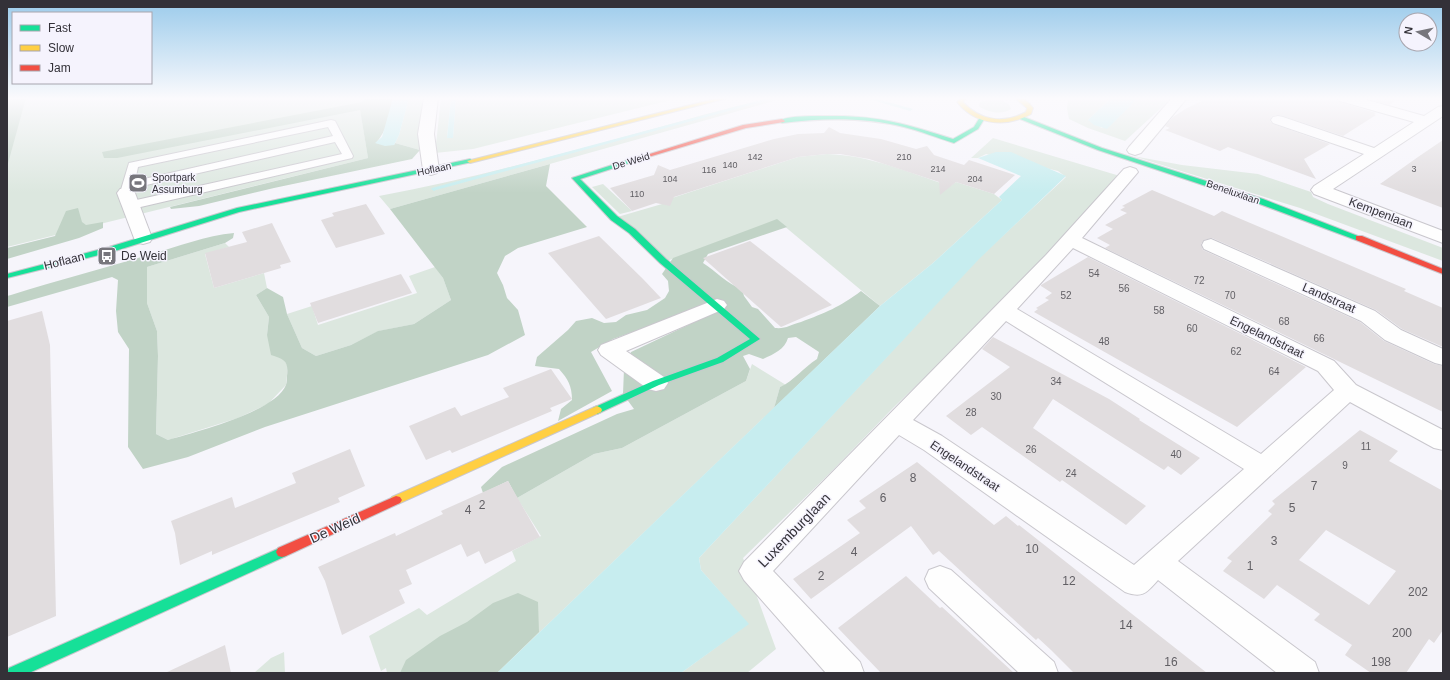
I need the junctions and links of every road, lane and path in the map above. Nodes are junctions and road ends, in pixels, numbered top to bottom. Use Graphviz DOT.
graph roads {
  1 [pos="299,130"];
  2 [pos="335,130"];
  3 [pos="427,130"];
  4 [pos="596,130"];
  5 [pos="733,130"];
  6 [pos="919,130"];
  7 [pos="973,130"];
  8 [pos="1048,130"];
  9 [pos="1153,130"];
  10 [pos="1306,130"];
  11 [pos="1413,130"];
  12 [pos="339,138"];
  13 [pos="1135,150"];
  14 [pos="1375,154"];
  15 [pos="432,170"];
  16 [pos="1130,172"];
  17 [pos="129,194"];
  18 [pos="1443,237"];
  19 [pos="143,238"];
  20 [pos="1070,239"];
  21 [pos="1211,245"];
  22 [pos="1443,272"];
  23 [pos="7,276"];
  24 [pos="717,305"];
  25 [pos="1003,310"];
  26 [pos="1443,358"];
  27 [pos="656,383"];
  28 [pos="1348,392"];
  29 [pos="896,422"];
  30 [pos="1443,441"];
  31 [pos="1263,468"];
  32 [pos="1157,562"];
  33 [pos="940,579"];
  34 [pos="14,673"];
  35 [pos="848,673"];
  36 [pos="1042,673"];
  37 [pos="1304,673"];
  1 -- 17 [label="lane"];
  2 -- 12 [label="lane"];
  3 -- 15 [label="street"];
  4 -- 15 [label="street, Hoflaan"];
  5 -- 24 [label="street, De Weid"];
  6 -- 7 [label="street, De Weid"];
  8 -- 22 [label="street, Beneluxlaan"];
  9 -- 13 [label="street"];
  10 -- 14 [label="street"];
  11 -- 14 [label="street"];
  12 -- 17 [label="lane"];
  12 -- 17 [label="lane"];
  14 -- 18 [label="street, Kempenlaan"];
  15 -- 19 [label="street, Hoflaan"];
  16 -- 20 [label="street"];
  17 -- 19 [label="street"];
  19 -- 23 [label="street, Hoflaan"];
  20 -- 25 [label="street"];
  20 -- 28 [label="street, Engelandstraat"];
  21 -- 26 [label="street, Landstraat"];
  24 -- 27 [label="street, De Weid"];
  24 -- 27 [label="street"];
  25 -- 29 [label="street"];
  25 -- 31 [label="street"];
  27 -- 34 [label="street, De Weid"];
  28 -- 30 [label="street, Engelandstraat"];
  28 -- 31 [label="street, Engelandstraat"];
  29 -- 32 [label="street, Engelandstraat"];
  29 -- 35 [label="street, Luxemburglaan"];
  31 -- 32 [label="street, Engelandstraat"];
  32 -- 37 [label="street"];
  33 -- 36 [label="street"];
}
